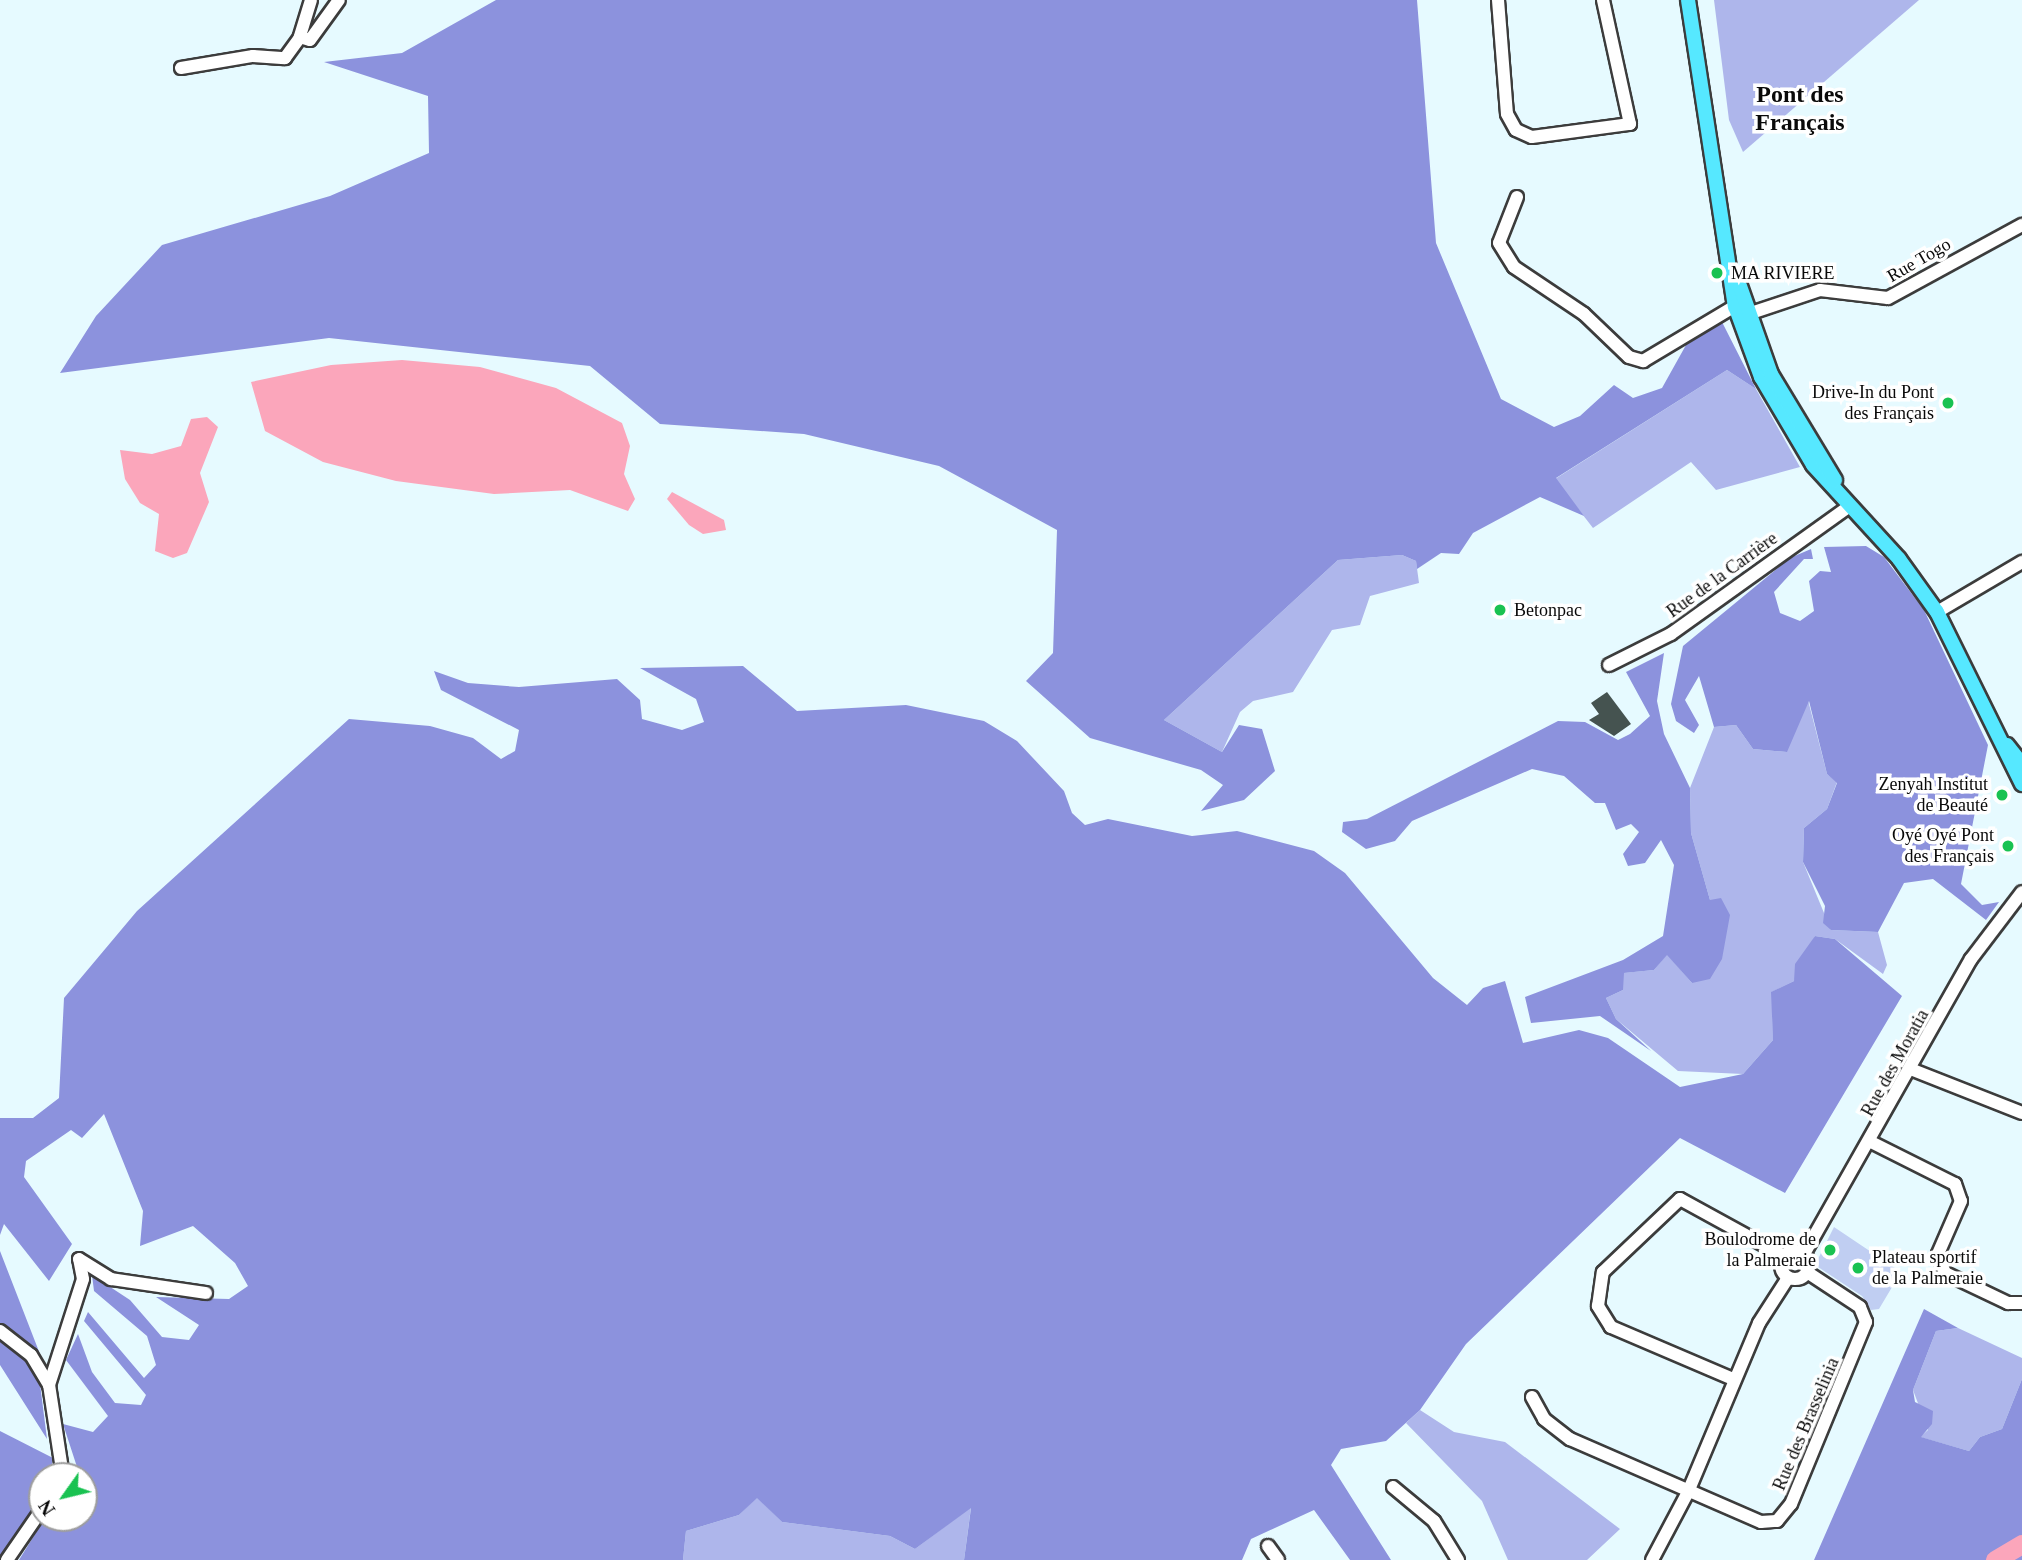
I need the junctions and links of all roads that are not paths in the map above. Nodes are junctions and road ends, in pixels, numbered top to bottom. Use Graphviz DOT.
graph roads {
  1 [pos="311,0"];
  2 [pos="339,0"];
  3 [pos="1498,0"];
  4 [pos="1603,0"];
  5 [pos="1688,0"];
  6 [pos="300,37"];
  7 [pos="181,68"];
  8 [pos="1517,197"];
  9 [pos="2022,225"];
  10 [pos="1740,313"];
  11 [pos="1850,506"];
  12 [pos="2022,562"];
  13 [pos="1937,612"];
  14 [pos="1609,665"];
  15 [pos="1989,722"];
  16 [pos="2022,764"];
  17 [pos="2022,784"];
  18 [pos="2022,892"];
  19 [pos="1913,1070"];
  20 [pos="2022,1113"];
  21 [pos="1871,1142"];
  22 [pos="1804,1254"];
  23 [pos="1784,1256"];
  24 [pos="1807,1272"];
  25 [pos="1788,1278"];
  26 [pos="206,1293"];
  27 [pos="2022,1303"];
  28 [pos="0,1331"];
  29 [pos="1733,1379"];
  30 [pos="49,1385"];
  31 [pos="1532,1397"];
  32 [pos="61,1462"];
  33 [pos="1393,1487"];
  34 [pos="1688,1492"];
  35 [pos="28,1529"];
  36 [pos="1268,1546"];
  37 [pos="7,1560"];
  38 [pos="1278,1560"];
  39 [pos="1458,1560"];
  40 [pos="1652,1560"];
  1 -- 6 [label="street"];
  2 -- 6 [label="street"];
  3 -- 4 [label="street"];
  5 -- 10 [label="main road"];
  6 -- 7 [label="street"];
  8 -- 10 [label="street, Rue Togo"];
  9 -- 10 [label="street, Rue Togo"];
  10 -- 11 [label="main road"];
  11 -- 13 [label="main road"];
  11 -- 14 [label="street, Rue de la Carrière"];
  12 -- 13 [label="street"];
  13 -- 15 [label="main road"];
  15 -- 16 [label="main road"];
  15 -- 17 [label="main road"];
  18 -- 19 [label="street, Rue des Moratia"];
  19 -- 20 [label="street"];
  19 -- 21 [label="street, Rue des Moratia"];
  21 -- 22 [label="street, Rue des Moratia"];
  21 -- 27 [label="street"];
  22 -- 23 [label="street"];
  22 -- 24 [label="street"];
  23 -- 25 [label="street"];
  23 -- 29 [label="street"];
  24 -- 25 [label="street"];
  24 -- 34 [label="street, Rue des Brasselinia"];
  25 -- 29 [label="street"];
  26 -- 30 [label="street"];
  28 -- 30 [label="street"];
  29 -- 34 [label="street"];
  30 -- 32 [label="street"];
  31 -- 34 [label="street, Rue des Brasselinia"];
  33 -- 39 [label="street"];
  34 -- 40 [label="street"];
  35 -- 37 [label="street"];
  36 -- 38 [label="street"];
}
